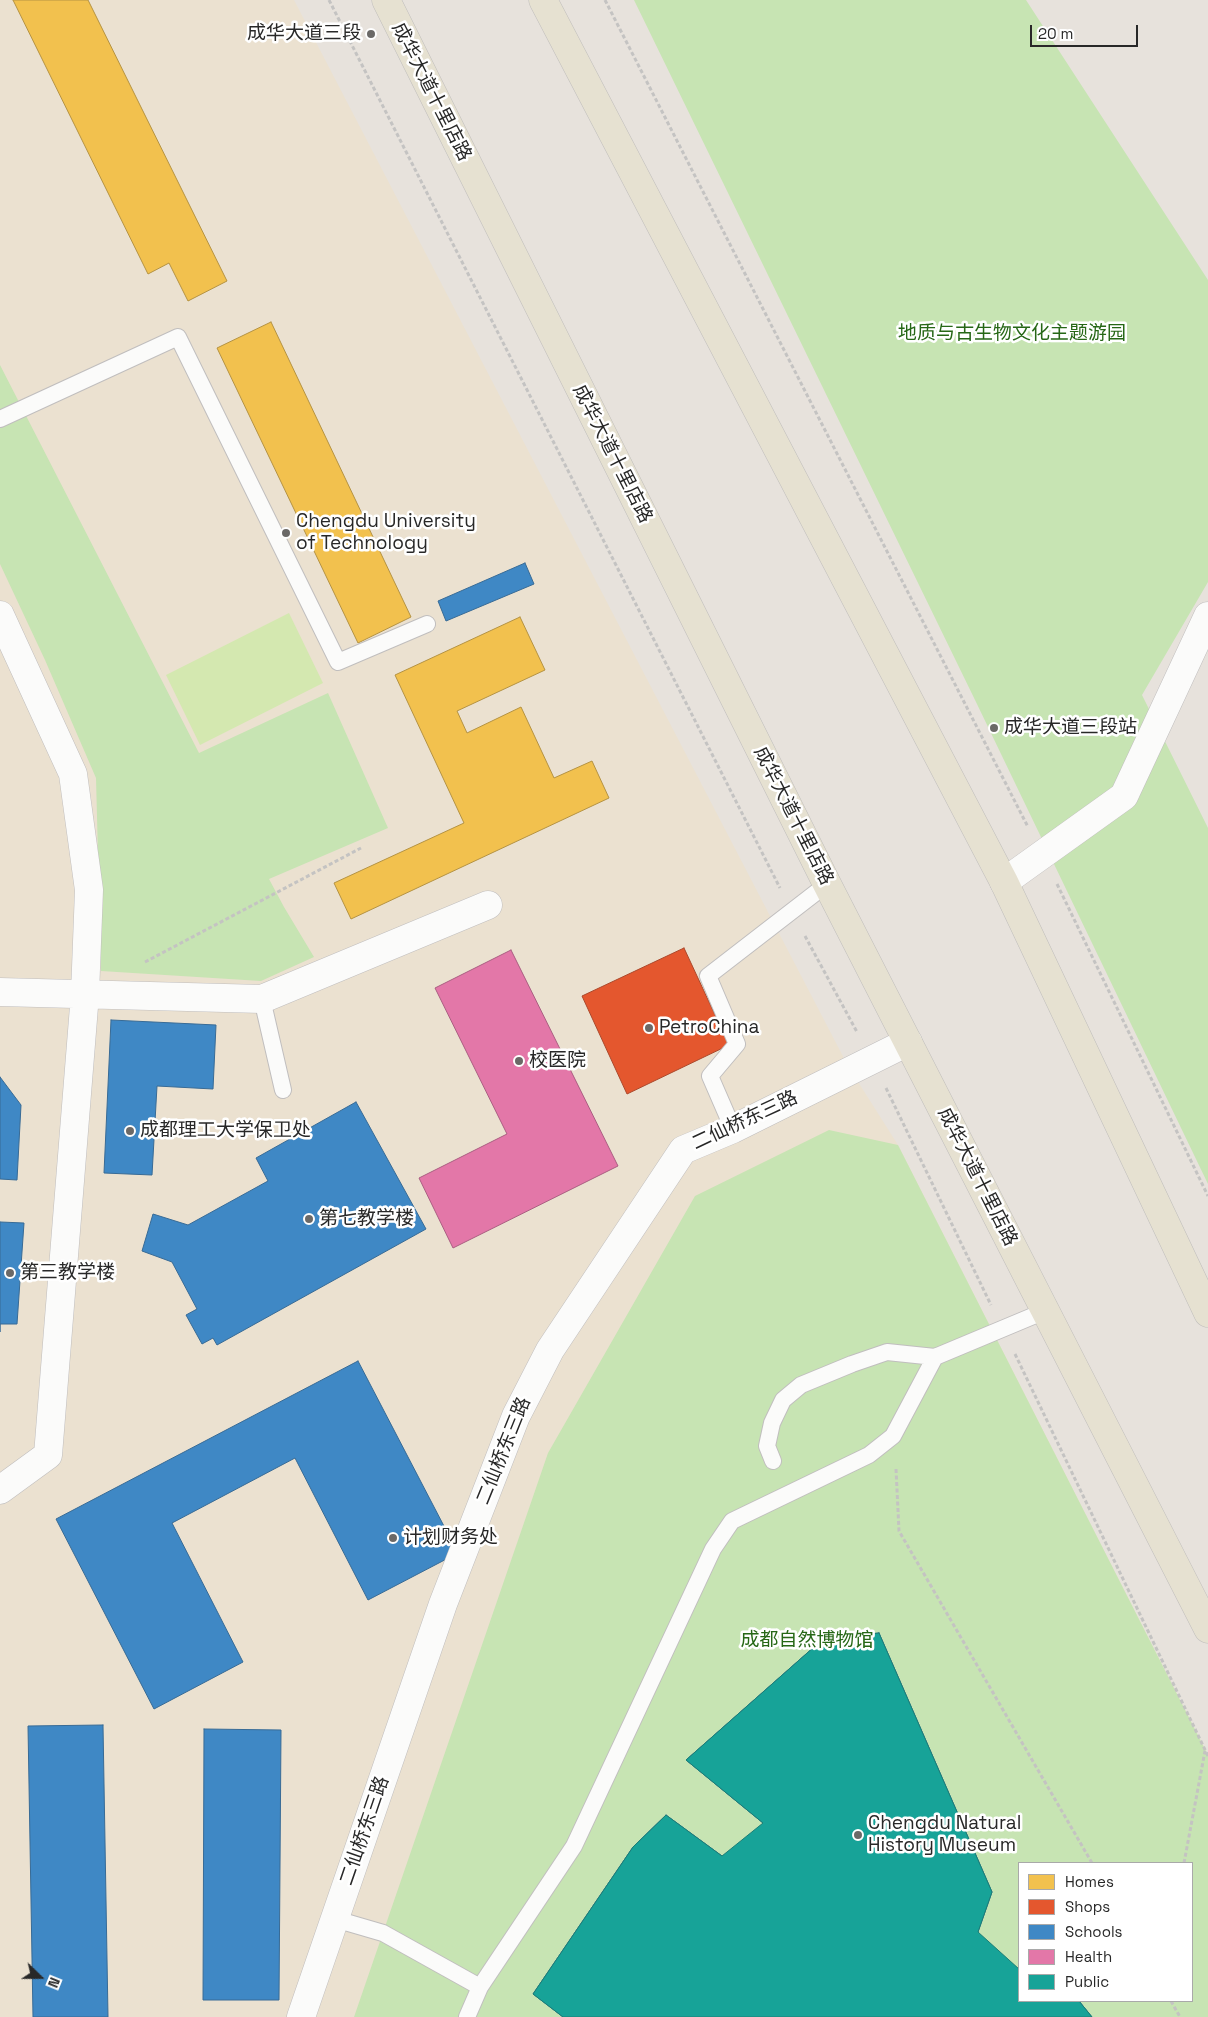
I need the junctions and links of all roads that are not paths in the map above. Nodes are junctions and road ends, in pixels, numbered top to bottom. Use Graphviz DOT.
graph roads {
  1 [pos="386,0"];
  2 [pos="543,0"];
  3 [pos="0,420"];
  4 [pos="0,615"];
  5 [pos="1208,616"];
  6 [pos="427,624"];
  7 [pos="1004,882"];
  8 [pos="827,884"];
  9 [pos="488,905"];
  10 [pos="0,992"];
  11 [pos="85,994"];
  12 [pos="262,999"];
  13 [pos="908,1042"];
  14 [pos="283,1090"];
  15 [pos="732,1129"];
  16 [pos="1045,1310"];
  17 [pos="1208,1313"];
  18 [pos="935,1357"];
  19 [pos="773,1461"];
  20 [pos="0,1490"];
  21 [pos="1206,1621"];
  22 [pos="335,1919"];
  23 [pos="480,1987"];
  24 [pos="301,2017"];
  25 [pos="467,2017"];
  1 -- 8 [label="main road, 成华大道十里店路"];
  2 -- 7 [label="main road"];
  3 -- 6 [label="lane"];
  4 -- 11 [label="street"];
  5 -- 7 [label="street"];
  7 -- 17 [label="main road"];
  8 -- 13 [label="main road, 成华大道十里店路"];
  8 -- 15 [label="lane"];
  9 -- 12 [label="street"];
  10 -- 11 [label="street"];
  11 -- 12 [label="street"];
  11 -- 20 [label="street"];
  12 -- 14 [label="lane"];
  13 -- 15 [label="street, 二仙桥东三路"];
  13 -- 16 [label="main road, 成华大道十里店路"];
  15 -- 22 [label="street, 二仙桥东三路"];
  16 -- 18 [label="lane"];
  16 -- 21 [label="main road, 成华大道十里店路"];
  18 -- 19 [label="lane"];
  18 -- 23 [label="lane"];
  22 -- 23 [label="lane"];
  22 -- 24 [label="street, 二仙桥东三路"];
  23 -- 25 [label="lane"];
}
